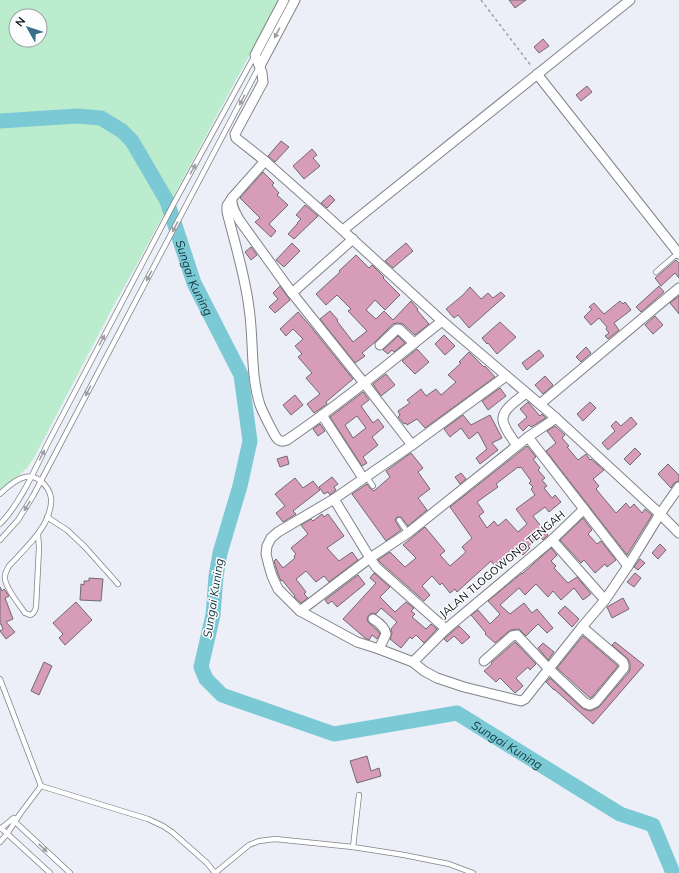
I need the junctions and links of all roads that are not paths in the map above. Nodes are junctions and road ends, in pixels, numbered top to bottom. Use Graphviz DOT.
graph roads {
  1 [pos="284,0"];
  2 [pos="295,0"];
  3 [pos="630,0"];
  4 [pos="255,55"];
  5 [pos="260,66"];
  6 [pos="537,74"];
  7 [pos="266,161"];
  8 [pos="232,198"];
  9 [pos="343,230"];
  10 [pos="353,239"];
  11 [pos="679,254"];
  12 [pos="656,272"];
  13 [pos="679,288"];
  14 [pos="292,293"];
  15 [pos="442,321"];
  16 [pos="414,342"];
  17 [pos="380,345"];
  18 [pos="506,376"];
  19 [pos="364,383"];
  20 [pos="526,393"];
  21 [pos="540,404"];
  22 [pos="322,415"];
  23 [pos="556,418"];
  24 [pos="528,438"];
  25 [pos="412,445"];
  26 [pos="517,446"];
  27 [pos="32,476"];
  28 [pos="364,477"];
  29 [pos="40,481"];
  30 [pos="373,486"];
  31 [pos="679,488"];
  32 [pos="0,494"];
  33 [pos="334,499"];
  34 [pos="584,509"];
  35 [pos="660,514"];
  36 [pos="48,517"];
  37 [pos="399,520"];
  38 [pos="0,524"];
  39 [pos="408,533"];
  40 [pos="679,533"];
  41 [pos="38,534"];
  42 [pos="0,540"];
  43 [pos="552,540"];
  44 [pos="370,558"];
  45 [pos="628,566"];
  46 [pos="118,584"];
  47 [pos="605,600"];
  48 [pos="300,611"];
  49 [pos="373,619"];
  50 [pos="582,627"];
  51 [pos="446,629"];
  52 [pos="379,649"];
  53 [pos="484,660"];
  54 [pos="413,662"];
  55 [pos="548,668"];
  56 [pos="0,679"];
  57 [pos="41,786"];
  58 [pos="359,795"];
  59 [pos="14,821"];
  60 [pos="0,829"];
  61 [pos="7,834"];
  62 [pos="0,842"];
  63 [pos="353,847"];
  64 [pos="50,873"];
  65 [pos="70,873"];
  66 [pos="215,873"];
  67 [pos="474,873"];
  1 -- 4 [label="street"];
  2 -- 5 [label="street, one-way"];
  3 -- 6 [label="street"];
  4 -- 5 [label="street"];
  27 -- 4 [label="lane, one-way"];
  5 -- 7 [label="street"];
  5 -- 29 [label="lane, one-way"];
  6 -- 9 [label="street"];
  6 -- 11 [label="street"];
  7 -- 8 [label="street"];
  7 -- 9 [label="street"];
  8 -- 14 [label="street"];
  8 -- 22 [label="street"];
  9 -- 10 [label="street"];
  10 -- 14 [label="street"];
  10 -- 15 [label="street"];
  11 -- 12 [label="lane"];
  13 -- 21 [label="street"];
  14 -- 19 [label="street"];
  15 -- 16 [label="street"];
  15 -- 18 [label="street"];
  16 -- 17 [label="street"];
  16 -- 19 [label="street"];
  18 -- 20 [label="street"];
  18 -- 25 [label="street"];
  19 -- 22 [label="street"];
  19 -- 25 [label="street"];
  20 -- 21 [label="street"];
  20 -- 26 [label="street"];
  21 -- 23 [label="street"];
  22 -- 28 [label="street"];
  23 -- 24 [label="street"];
  23 -- 35 [label="street"];
  24 -- 26 [label="street"];
  24 -- 34 [label="street"];
  25 -- 28 [label="street"];
  26 -- 39 [label="street"];
  27 -- 29 [label="lane"];
  27 -- 32 [label="lane"];
  27 -- 38 [label="lane"];
  28 -- 30 [label="lane"];
  28 -- 33 [label="street"];
  29 -- 36 [label="lane"];
  29 -- 42 [label="lane, one-way"];
  31 -- 35 [label="street"];
  33 -- 44 [label="street, JALAN TLOGOWONO TENGAH"];
  33 -- 48 [label="street"];
  34 -- 43 [label="street, JALAN TLOGOWONO TENGAH"];
  34 -- 45 [label="street"];
  35 -- 40 [label="street"];
  35 -- 45 [label="street"];
  36 -- 41 [label="lane"];
  36 -- 46 [label="lane"];
  37 -- 39 [label="lane"];
  39 -- 44 [label="street"];
  41 -- 41 [label="lane"];
  43 -- 47 [label="street"];
  43 -- 51 [label="street, JALAN TLOGOWONO TENGAH"];
  44 -- 48 [label="street"];
  44 -- 51 [label="street, JALAN TLOGOWONO TENGAH"];
  45 -- 47 [label="street"];
  47 -- 50 [label="street"];
  48 -- 52 [label="street"];
  49 -- 52 [label="street"];
  50 -- 55 [label="street"];
  50 -- 55 [label="street"];
  51 -- 54 [label="street"];
  52 -- 54 [label="street"];
  53 -- 55 [label="street"];
  54 -- 55 [label="street"];
  56 -- 57 [label="lane"];
  57 -- 59 [label="lane"];
  57 -- 66 [label="lane"];
  58 -- 63 [label="lane"];
  59 -- 60 [label="lane"];
  59 -- 61 [label="lane"];
  59 -- 65 [label="lane, one-way"];
  60 -- 61 [label="lane"];
  61 -- 62 [label="lane"];
  61 -- 64 [label="lane"];
  63 -- 66 [label="lane"];
  63 -- 67 [label="lane"];
}
